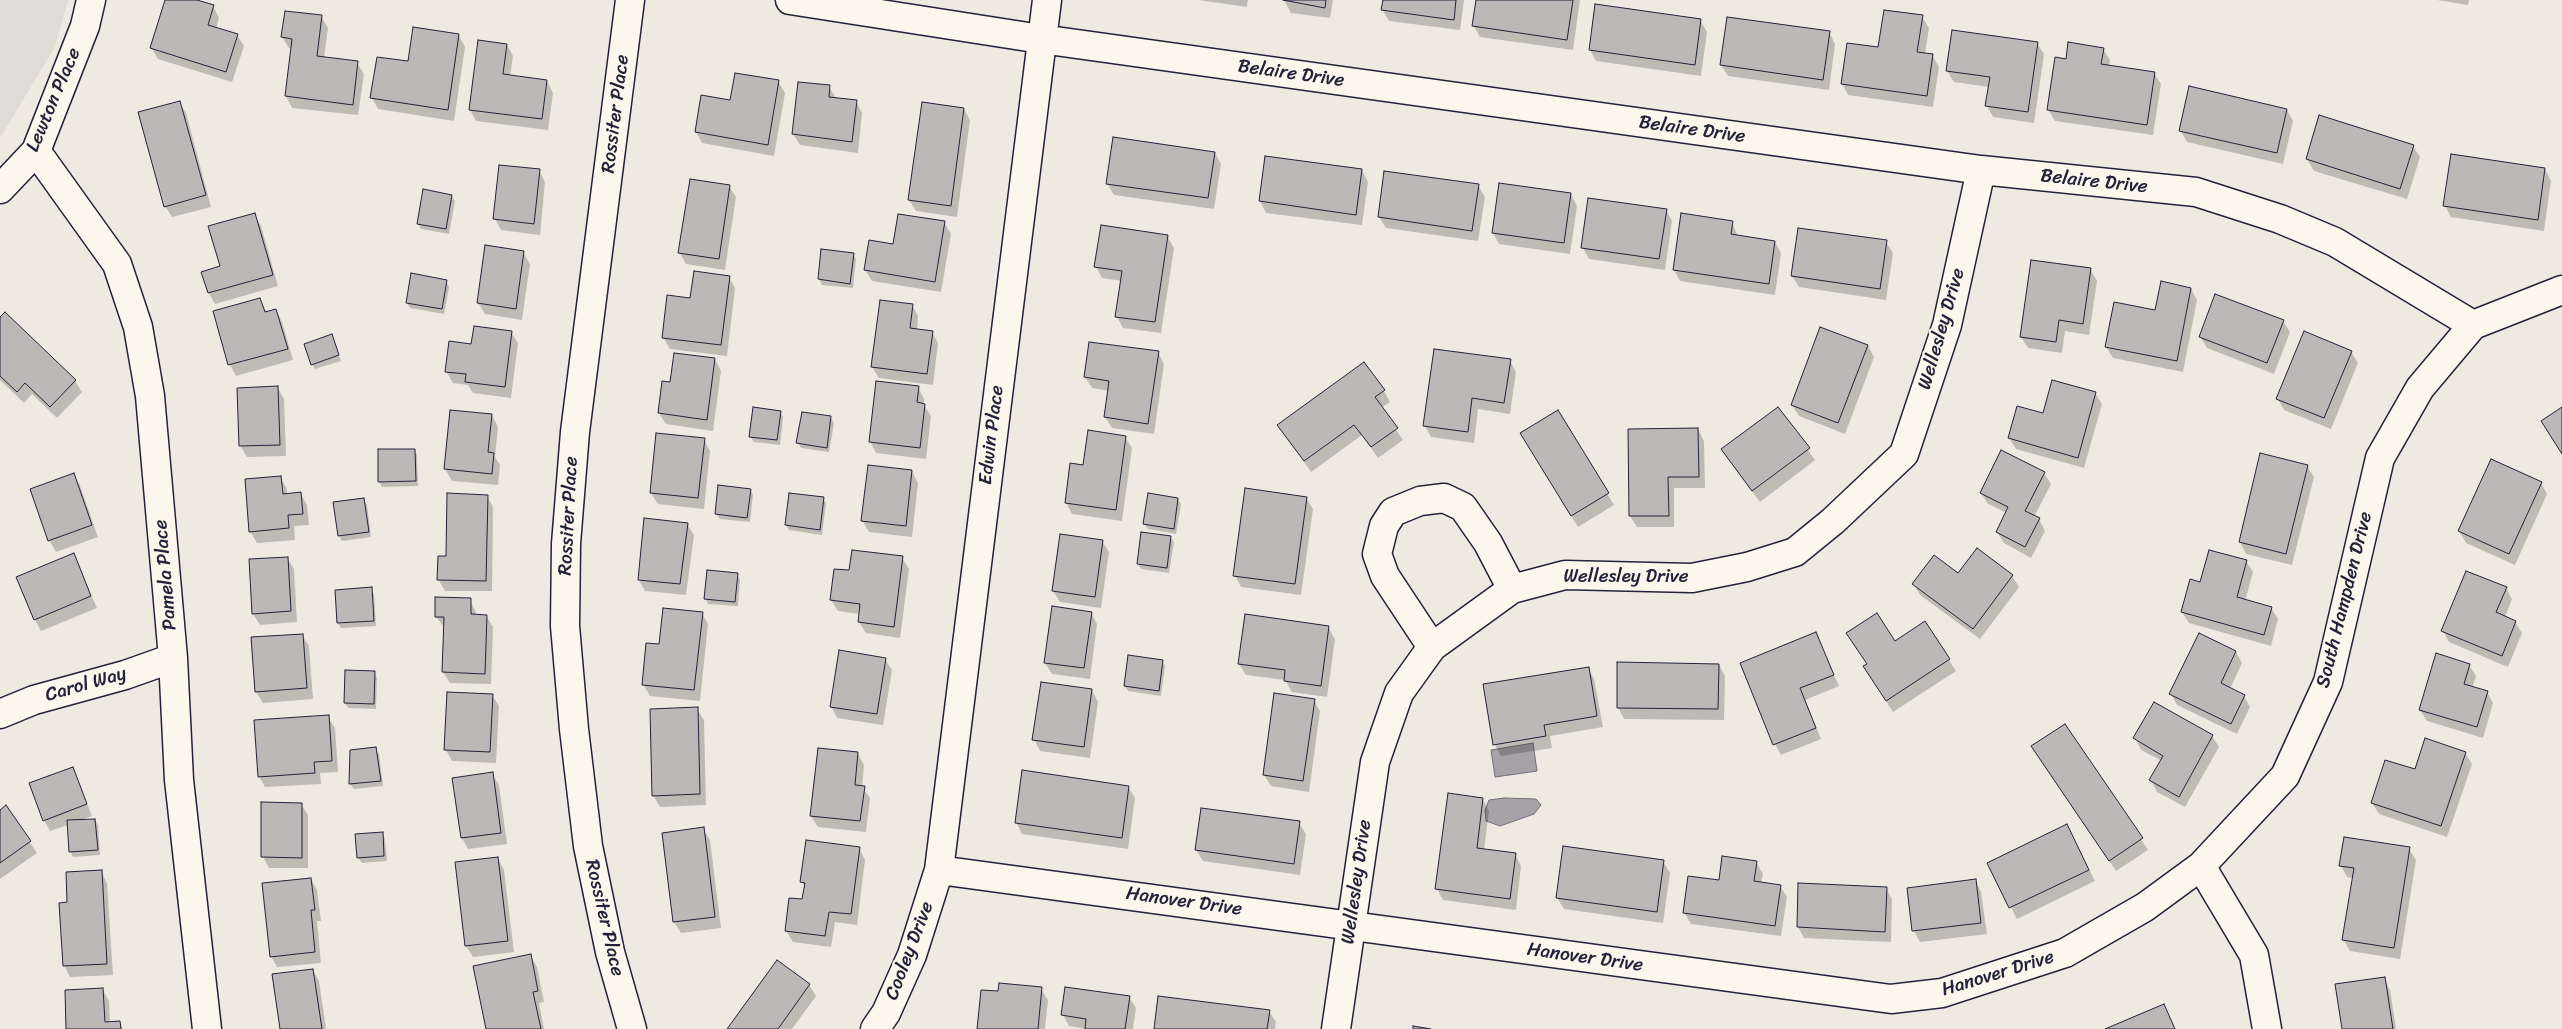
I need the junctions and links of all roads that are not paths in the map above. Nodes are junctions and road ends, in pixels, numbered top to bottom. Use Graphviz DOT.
graph roads {
  1 [pos="91,0"];
  2 [pos="630,0"];
  3 [pos="790,0"];
  4 [pos="1047,0"];
  5 [pos="1040,39"];
  6 [pos="36,151"];
  7 [pos="1981,170"];
  8 [pos="0,190"];
  9 [pos="2562,290"];
  10 [pos="2473,325"];
  11 [pos="1512,589"];
  12 [pos="1432,647"];
  13 [pos="173,658"];
  14 [pos="0,714"];
  15 [pos="2201,866"];
  16 [pos="939,870"];
  17 [pos="1350,924"];
  18 [pos="206,1029"];
  19 [pos="632,1029"];
  20 [pos="875,1029"];
  21 [pos="1336,1029"];
  22 [pos="2267,1029"];
  1 -- 6 [label="street, Lewton Place"];
  2 -- 19 [label="street, Rossiter Place"];
  3 -- 5 [label="street, Belaire Drive"];
  4 -- 5 [label="street, Edwin Place"];
  5 -- 7 [label="street, Belaire Drive"];
  5 -- 16 [label="street, Edwin Place"];
  6 -- 8 [label="street, Lewton Place"];
  6 -- 13 [label="street, Pamela Place"];
  7 -- 10 [label="street, Belaire Drive"];
  7 -- 11 [label="street, Wellesley Drive"];
  9 -- 10 [label="street"];
  10 -- 15 [label="street, South Hampden Drive"];
  11 -- 12 [label="street, Wellesley Drive"];
  11 -- 12 [label="street"];
  12 -- 17 [label="street, Wellesley Drive"];
  13 -- 14 [label="street, Carol Way"];
  13 -- 18 [label="street, Pamela Place"];
  15 -- 17 [label="street, Hanover Drive"];
  15 -- 22 [label="street"];
  16 -- 17 [label="street, Hanover Drive"];
  16 -- 20 [label="street, Cooley Drive"];
  17 -- 21 [label="street, Wellesley Drive"];
}
